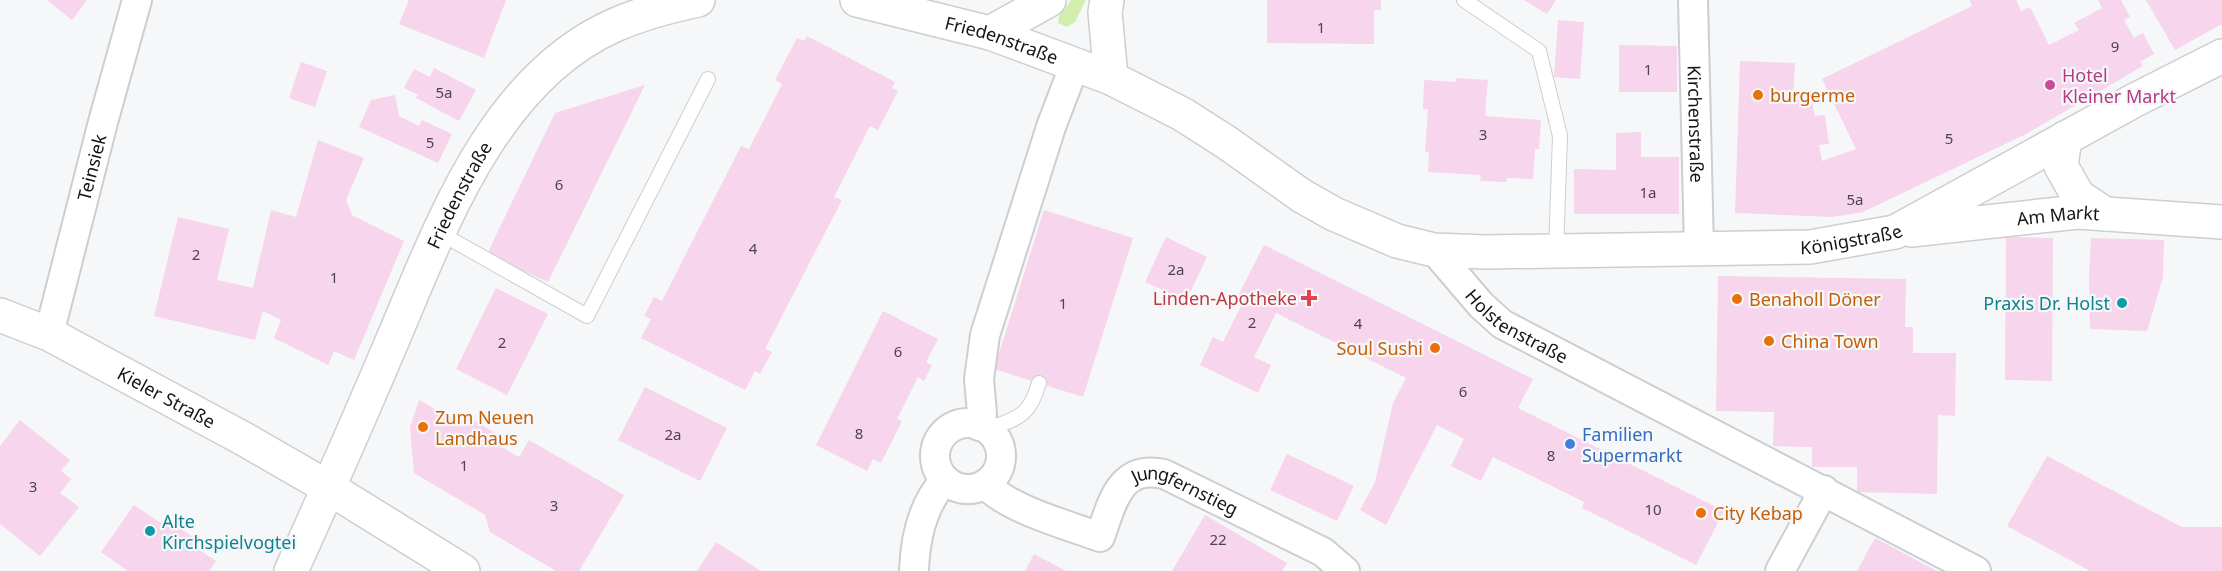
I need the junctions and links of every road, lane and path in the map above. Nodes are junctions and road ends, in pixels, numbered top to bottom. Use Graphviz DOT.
graph roads {
  1 [pos="137,0"];
  2 [pos="698,0"];
  3 [pos="857,0"];
  4 [pos="1049,0"];
  5 [pos="1107,0"];
  6 [pos="1464,0"];
  7 [pos="1693,0"];
  8 [pos="651,6"];
  9 [pos="990,33"];
  10 [pos="2222,56"];
  11 [pos="1075,64"];
  12 [pos="1111,78"];
  13 [pos="708,79"];
  14 [pos="2065,138"];
  15 [pos="2105,214"];
  16 [pos="2222,222"];
  17 [pos="438,232"];
  18 [pos="1895,232"];
  19 [pos="1699,249"];
  20 [pos="1434,250"];
  21 [pos="1556,252"];
  22 [pos="0,315"];
  23 [pos="49,334"];
  24 [pos="1039,383"];
  25 [pos="983,428"];
  26 [pos="945,480"];
  27 [pos="986,484"];
  28 [pos="329,488"];
  29 [pos="1824,490"];
  30 [pos="291,571"];
  31 [pos="463,571"];
  32 [pos="914,571"];
  33 [pos="1345,571"];
  34 [pos="1780,571"];
  35 [pos="1976,571"];
  1 -- 23 [label="street, Teinsiek"];
  2 -- 8 [label="main road, Friedenstraße"];
  3 -- 9 [label="main road, Friedenstraße"];
  4 -- 9 [label="main road"];
  5 -- 12 [label="main road"];
  6 -- 21 [label="lane"];
  7 -- 19 [label="street, Kirchenstraße"];
  8 -- 17 [label="main road, Friedenstraße"];
  9 -- 11 [label="main road, Friedenstraße"];
  10 -- 14 [label="main road, Königstraße"];
  11 -- 12 [label="main road"];
  11 -- 25 [label="street"];
  12 -- 20 [label="main road"];
  13 -- 17 [label="lane"];
  14 -- 15 [label="main road"];
  14 -- 18 [label="main road, Königstraße"];
  15 -- 16 [label="main road, Am Markt"];
  15 -- 18 [label="main road, Am Markt"];
  17 -- 28 [label="main road, Friedenstraße"];
  18 -- 19 [label="main road, Königstraße"];
  19 -- 21 [label="main road, Königstraße"];
  20 -- 21 [label="main road, Königstraße"];
  20 -- 29 [label="street, Holstenstraße"];
  22 -- 23 [label="main road, Kieler Straße"];
  23 -- 28 [label="main road, Kieler Straße"];
  24 -- 25 [label="lane"];
  25 -- 26 [label="street"];
  25 -- 27 [label="street"];
  26 -- 27 [label="street"];
  26 -- 32 [label="street"];
  27 -- 33 [label="street, Jungfernstieg"];
  28 -- 30 [label="main road, Friedenstraße"];
  28 -- 31 [label="main road, Kieler Straße"];
  29 -- 34 [label="street"];
  29 -- 35 [label="street, Holstenstraße"];
}
